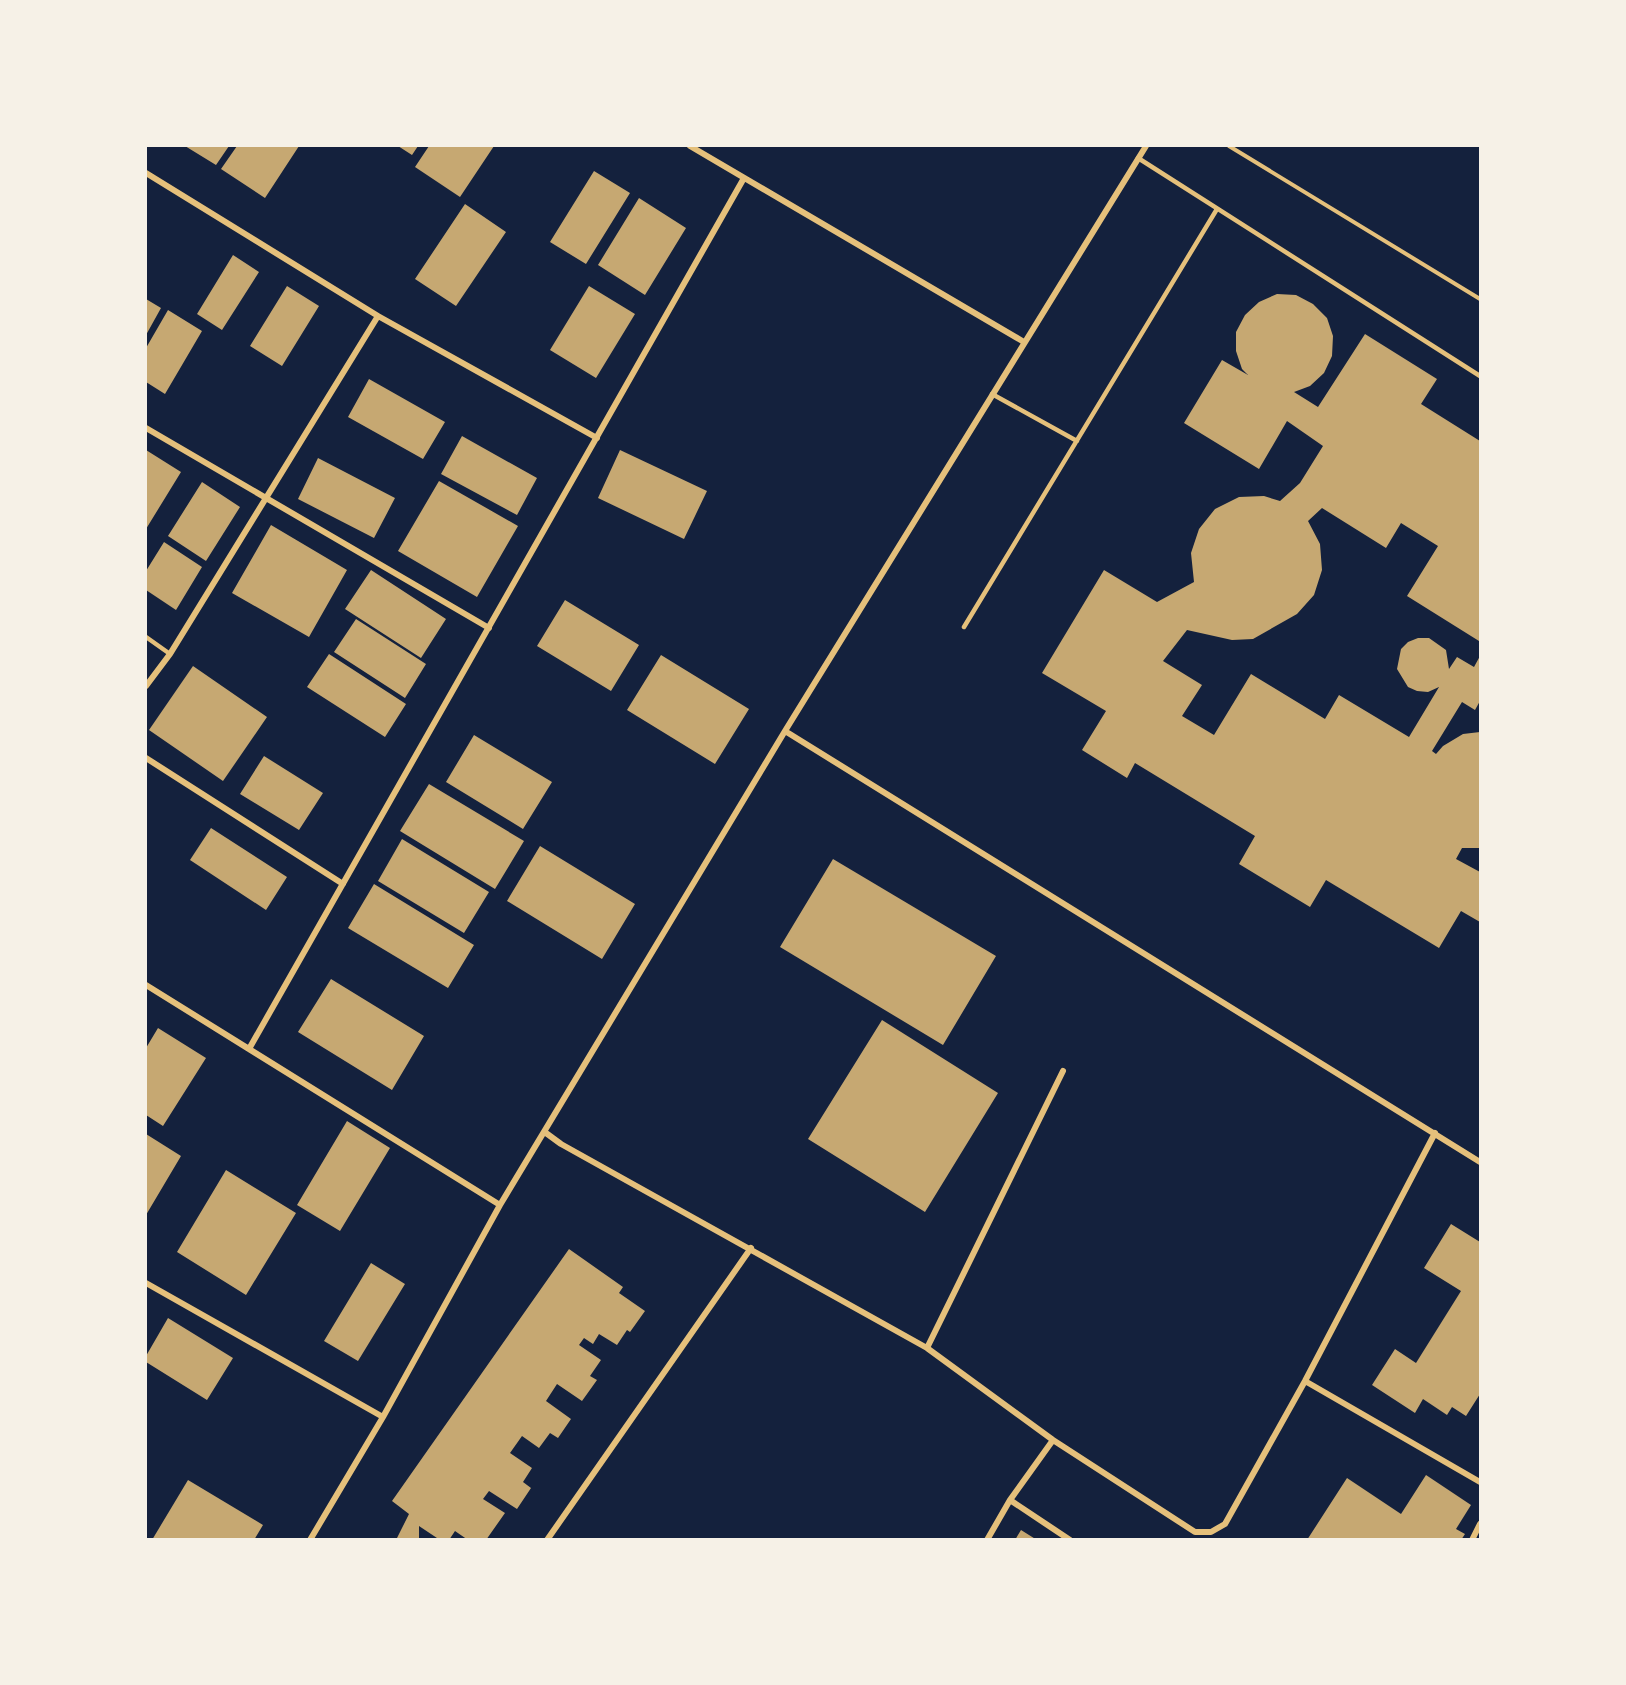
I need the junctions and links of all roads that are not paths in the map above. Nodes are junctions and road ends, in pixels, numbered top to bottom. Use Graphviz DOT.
graph roads {
  1 [pos="690,146"];
  2 [pos="1146,146"];
  3 [pos="1138,158"];
  4 [pos="146,173"];
  5 [pos="744,178"];
  6 [pos="1217,209"];
  7 [pos="378,316"];
  8 [pos="1024,342"];
  9 [pos="1480,376"];
  10 [pos="992,394"];
  11 [pos="146,428"];
  12 [pos="597,438"];
  13 [pos="1077,441"];
  14 [pos="266,498"];
  15 [pos="964,627"];
  16 [pos="489,628"];
  17 [pos="146,638"];
  18 [pos="170,654"];
  19 [pos="146,686"];
  20 [pos="785,731"];
  21 [pos="146,758"];
  22 [pos="343,884"];
  23 [pos="146,985"];
  24 [pos="249,1049"];
  25 [pos="1063,1071"];
  26 [pos="546,1133"];
  27 [pos="1434,1133"];
  28 [pos="1480,1162"];
  29 [pos="500,1205"];
  30 [pos="751,1248"];
  31 [pos="146,1283"];
  32 [pos="927,1348"];
  33 [pos="1305,1381"];
  34 [pos="382,1417"];
  35 [pos="1053,1440"];
  36 [pos="1480,1482"];
  37 [pos="1010,1500"];
  38 [pos="1480,1524"];
  39 [pos="310,1539"];
  40 [pos="546,1539"];
  41 [pos="987,1539"];
  42 [pos="1070,1539"];
  43 [pos="1472,1539"];
  1 -- 5 [label="street"];
  2 -- 3 [label="street"];
  3 -- 6 [label="lane"];
  3 -- 8 [label="street"];
  4 -- 7 [label="street"];
  5 -- 8 [label="street"];
  5 -- 12 [label="street"];
  6 -- 9 [label="lane"];
  6 -- 13 [label="lane"];
  7 -- 12 [label="street"];
  7 -- 14 [label="street"];
  8 -- 10 [label="street"];
  10 -- 13 [label="lane"];
  10 -- 20 [label="street"];
  11 -- 14 [label="street"];
  12 -- 16 [label="street"];
  13 -- 15 [label="lane"];
  14 -- 16 [label="street"];
  14 -- 18 [label="street"];
  16 -- 22 [label="street"];
  17 -- 18 [label="lane"];
  18 -- 19 [label="street"];
  20 -- 26 [label="street"];
  20 -- 27 [label="street"];
  21 -- 22 [label="street"];
  22 -- 24 [label="street"];
  23 -- 24 [label="street"];
  24 -- 29 [label="street"];
  25 -- 32 [label="street"];
  26 -- 29 [label="street"];
  26 -- 30 [label="street"];
  27 -- 28 [label="street"];
  27 -- 33 [label="street"];
  29 -- 34 [label="street"];
  30 -- 32 [label="street"];
  30 -- 40 [label="street"];
  31 -- 34 [label="street"];
  32 -- 35 [label="street"];
  33 -- 35 [label="street"];
  33 -- 36 [label="street"];
  34 -- 39 [label="street"];
  35 -- 37 [label="street"];
  37 -- 41 [label="street"];
  37 -- 42 [label="street"];
  38 -- 43 [label="street"];
}
